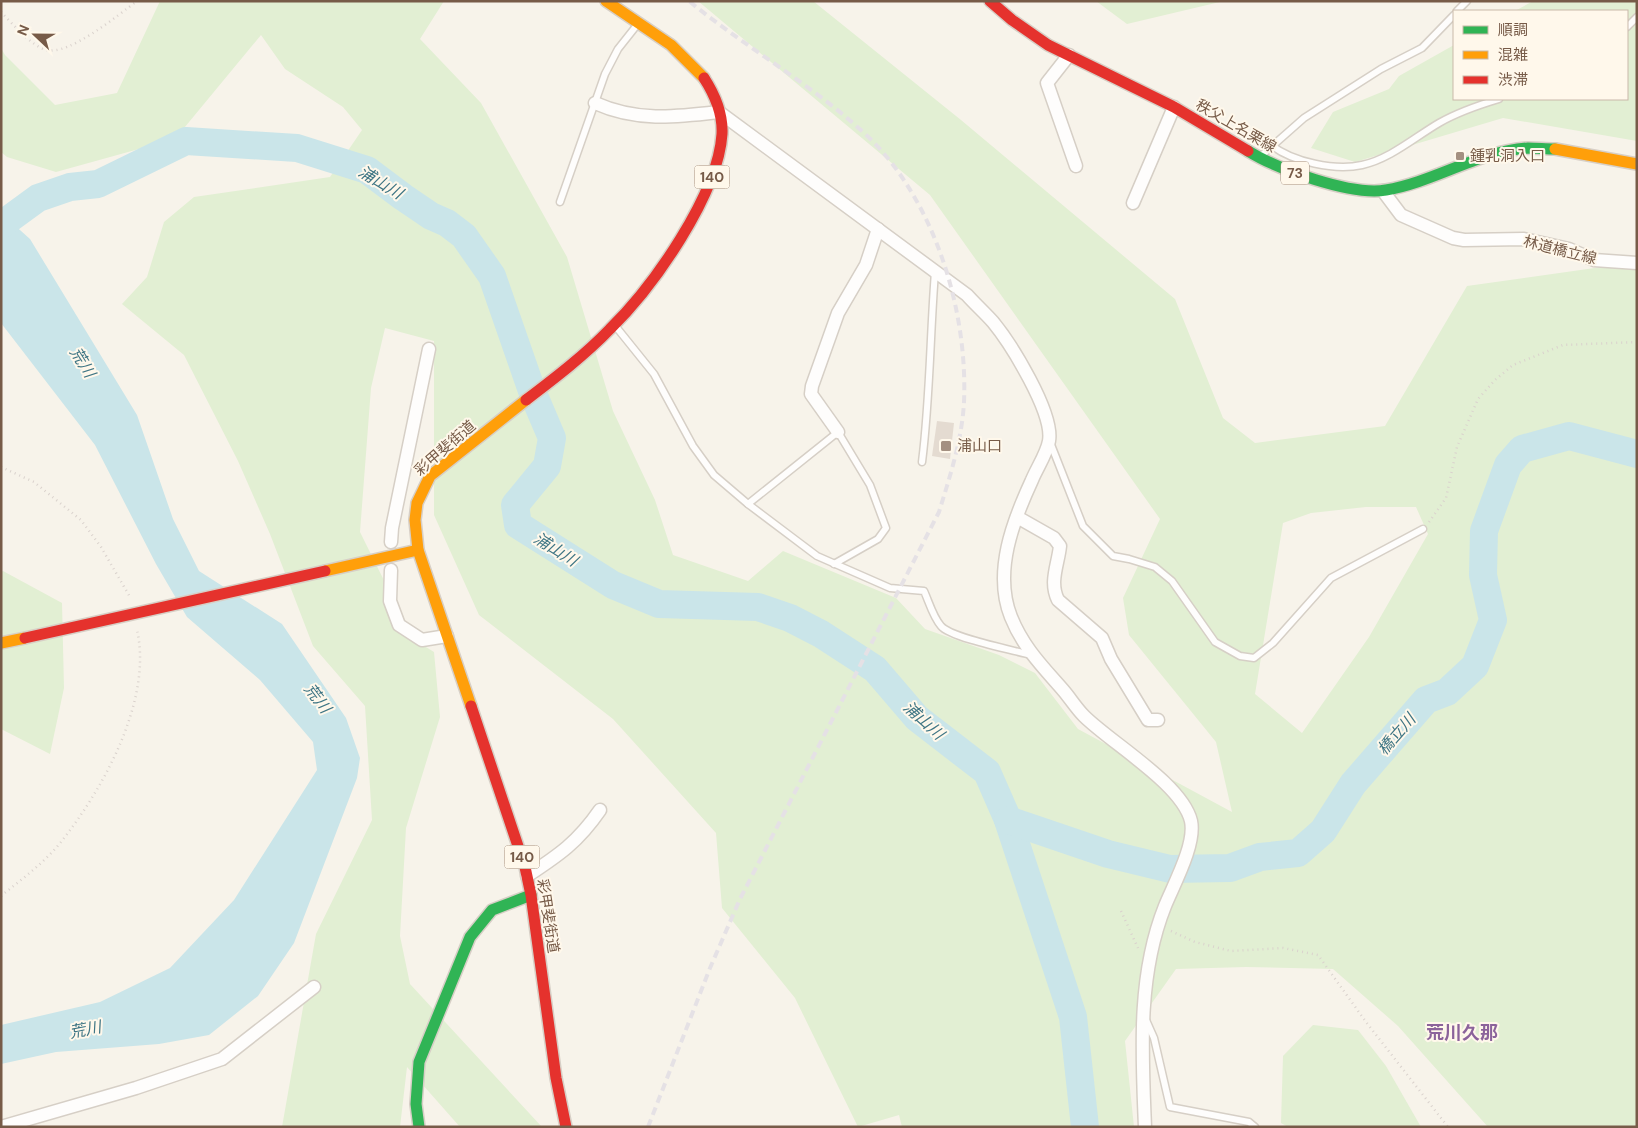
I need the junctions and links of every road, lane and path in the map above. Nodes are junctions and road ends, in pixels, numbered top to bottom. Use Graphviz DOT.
graph roads {
  1 [pos="137,1"];
  2 [pos="606,1"];
  3 [pos="990,1"];
  4 [pos="1467,1"];
  5 [pos="1458,10"];
  6 [pos="1,12"];
  7 [pos="1453,16"];
  8 [pos="1637,16"];
  9 [pos="638,23"];
  10 [pos="1628,26"];
  11 [pos="1069,55"];
  12 [pos="1496,100"];
  13 [pos="595,103"];
  14 [pos="1174,107"];
  15 [pos="719,112"];
  16 [pos="1271,145"];
  17 [pos="1258,158"];
  18 [pos="1637,164"];
  19 [pos="1076,166"];
  20 [pos="1383,191"];
  21 [pos="560,202"];
  22 [pos="1133,203"];
  23 [pos="878,229"];
  24 [pos="1637,263"];
  25 [pos="935,272"];
  26 [pos="614,326"];
  27 [pos="1637,342"];
  28 [pos="429,349"];
  29 [pos="838,432"];
  30 [pos="1049,441"];
  31 [pos="922,462"];
  32 [pos="1,467"];
  33 [pos="748,504"];
  34 [pos="1017,517"];
  35 [pos="1423,529"];
  36 [pos="391,542"];
  37 [pos="418,550"];
  38 [pos="834,564"];
  39 [pos="391,570"];
  40 [pos="131,605"];
  41 [pos="136,623"];
  42 [pos="447,636"];
  43 [pos="1,643"];
  44 [pos="1031,655"];
  45 [pos="1158,720"];
  46 [pos="600,810"];
  47 [pos="527,876"];
  48 [pos="531,895"];
  49 [pos="1,896"];
  50 [pos="1121,911"];
  51 [pos="1159,925"];
  52 [pos="1148,970"];
  53 [pos="314,987"];
  54 [pos="1143,1015"];
  55 [pos="1,1127"];
  56 [pos="419,1127"];
  57 [pos="566,1127"];
  58 [pos="1145,1127"];
  59 [pos="1255,1127"];
  60 [pos="1448,1127"];
  1 -- 6 [label="path"];
  2 -- 9 [label="main road, 彩甲斐街道 / 140"];
  3 -- 11 [label="main road, 秩父上名栗線 / 73"];
  4 -- 5 [label="lane"];
  7 -- 16 [label="lane"];
  8 -- 10 [label="lane"];
  9 -- 13 [label="lane"];
  9 -- 15 [label="main road, 彩甲斐街道 / 140"];
  11 -- 14 [label="main road, 秩父上名栗線 / 73"];
  11 -- 19 [label="street"];
  12 -- 16 [label="lane"];
  13 -- 15 [label="street"];
  13 -- 21 [label="lane"];
  14 -- 17 [label="main road, 秩父上名栗線 / 73"];
  14 -- 22 [label="street"];
  15 -- 23 [label="street"];
  15 -- 26 [label="main road, 彩甲斐街道 / 140"];
  16 -- 17 [label="lane"];
  17 -- 20 [label="main road, 秩父上名栗線 / 73"];
  18 -- 20 [label="main road, 秩父上名栗線 / 73"];
  20 -- 24 [label="street, 林道橋立線"];
  23 -- 25 [label="street"];
  23 -- 29 [label="street"];
  25 -- 30 [label="street"];
  25 -- 31 [label="lane"];
  26 -- 33 [label="lane"];
  26 -- 37 [label="main road, 彩甲斐街道 / 140"];
  27 -- 35 [label="path"];
  28 -- 36 [label="street"];
  29 -- 33 [label="lane"];
  29 -- 38 [label="lane"];
  30 -- 34 [label="street"];
  30 -- 35 [label="lane"];
  32 -- 40 [label="path"];
  33 -- 38 [label="lane"];
  34 -- 44 [label="street"];
  34 -- 45 [label="street"];
  37 -- 42 [label="main road, 彩甲斐街道 / 140"];
  37 -- 43 [label="main road, bridge"];
  38 -- 44 [label="lane"];
  39 -- 42 [label="street"];
  41 -- 49 [label="path"];
  42 -- 47 [label="main road, 彩甲斐街道 / 140"];
  44 -- 51 [label="street"];
  46 -- 47 [label="street"];
  47 -- 48 [label="main road, 彩甲斐街道 / 140"];
  48 -- 56 [label="main road"];
  48 -- 57 [label="main road, 彩甲斐街道 / 140"];
  50 -- 52 [label="path"];
  51 -- 52 [label="street"];
  51 -- 60 [label="path"];
  52 -- 54 [label="street"];
  53 -- 55 [label="street"];
  54 -- 58 [label="street"];
  54 -- 59 [label="lane"];
}
